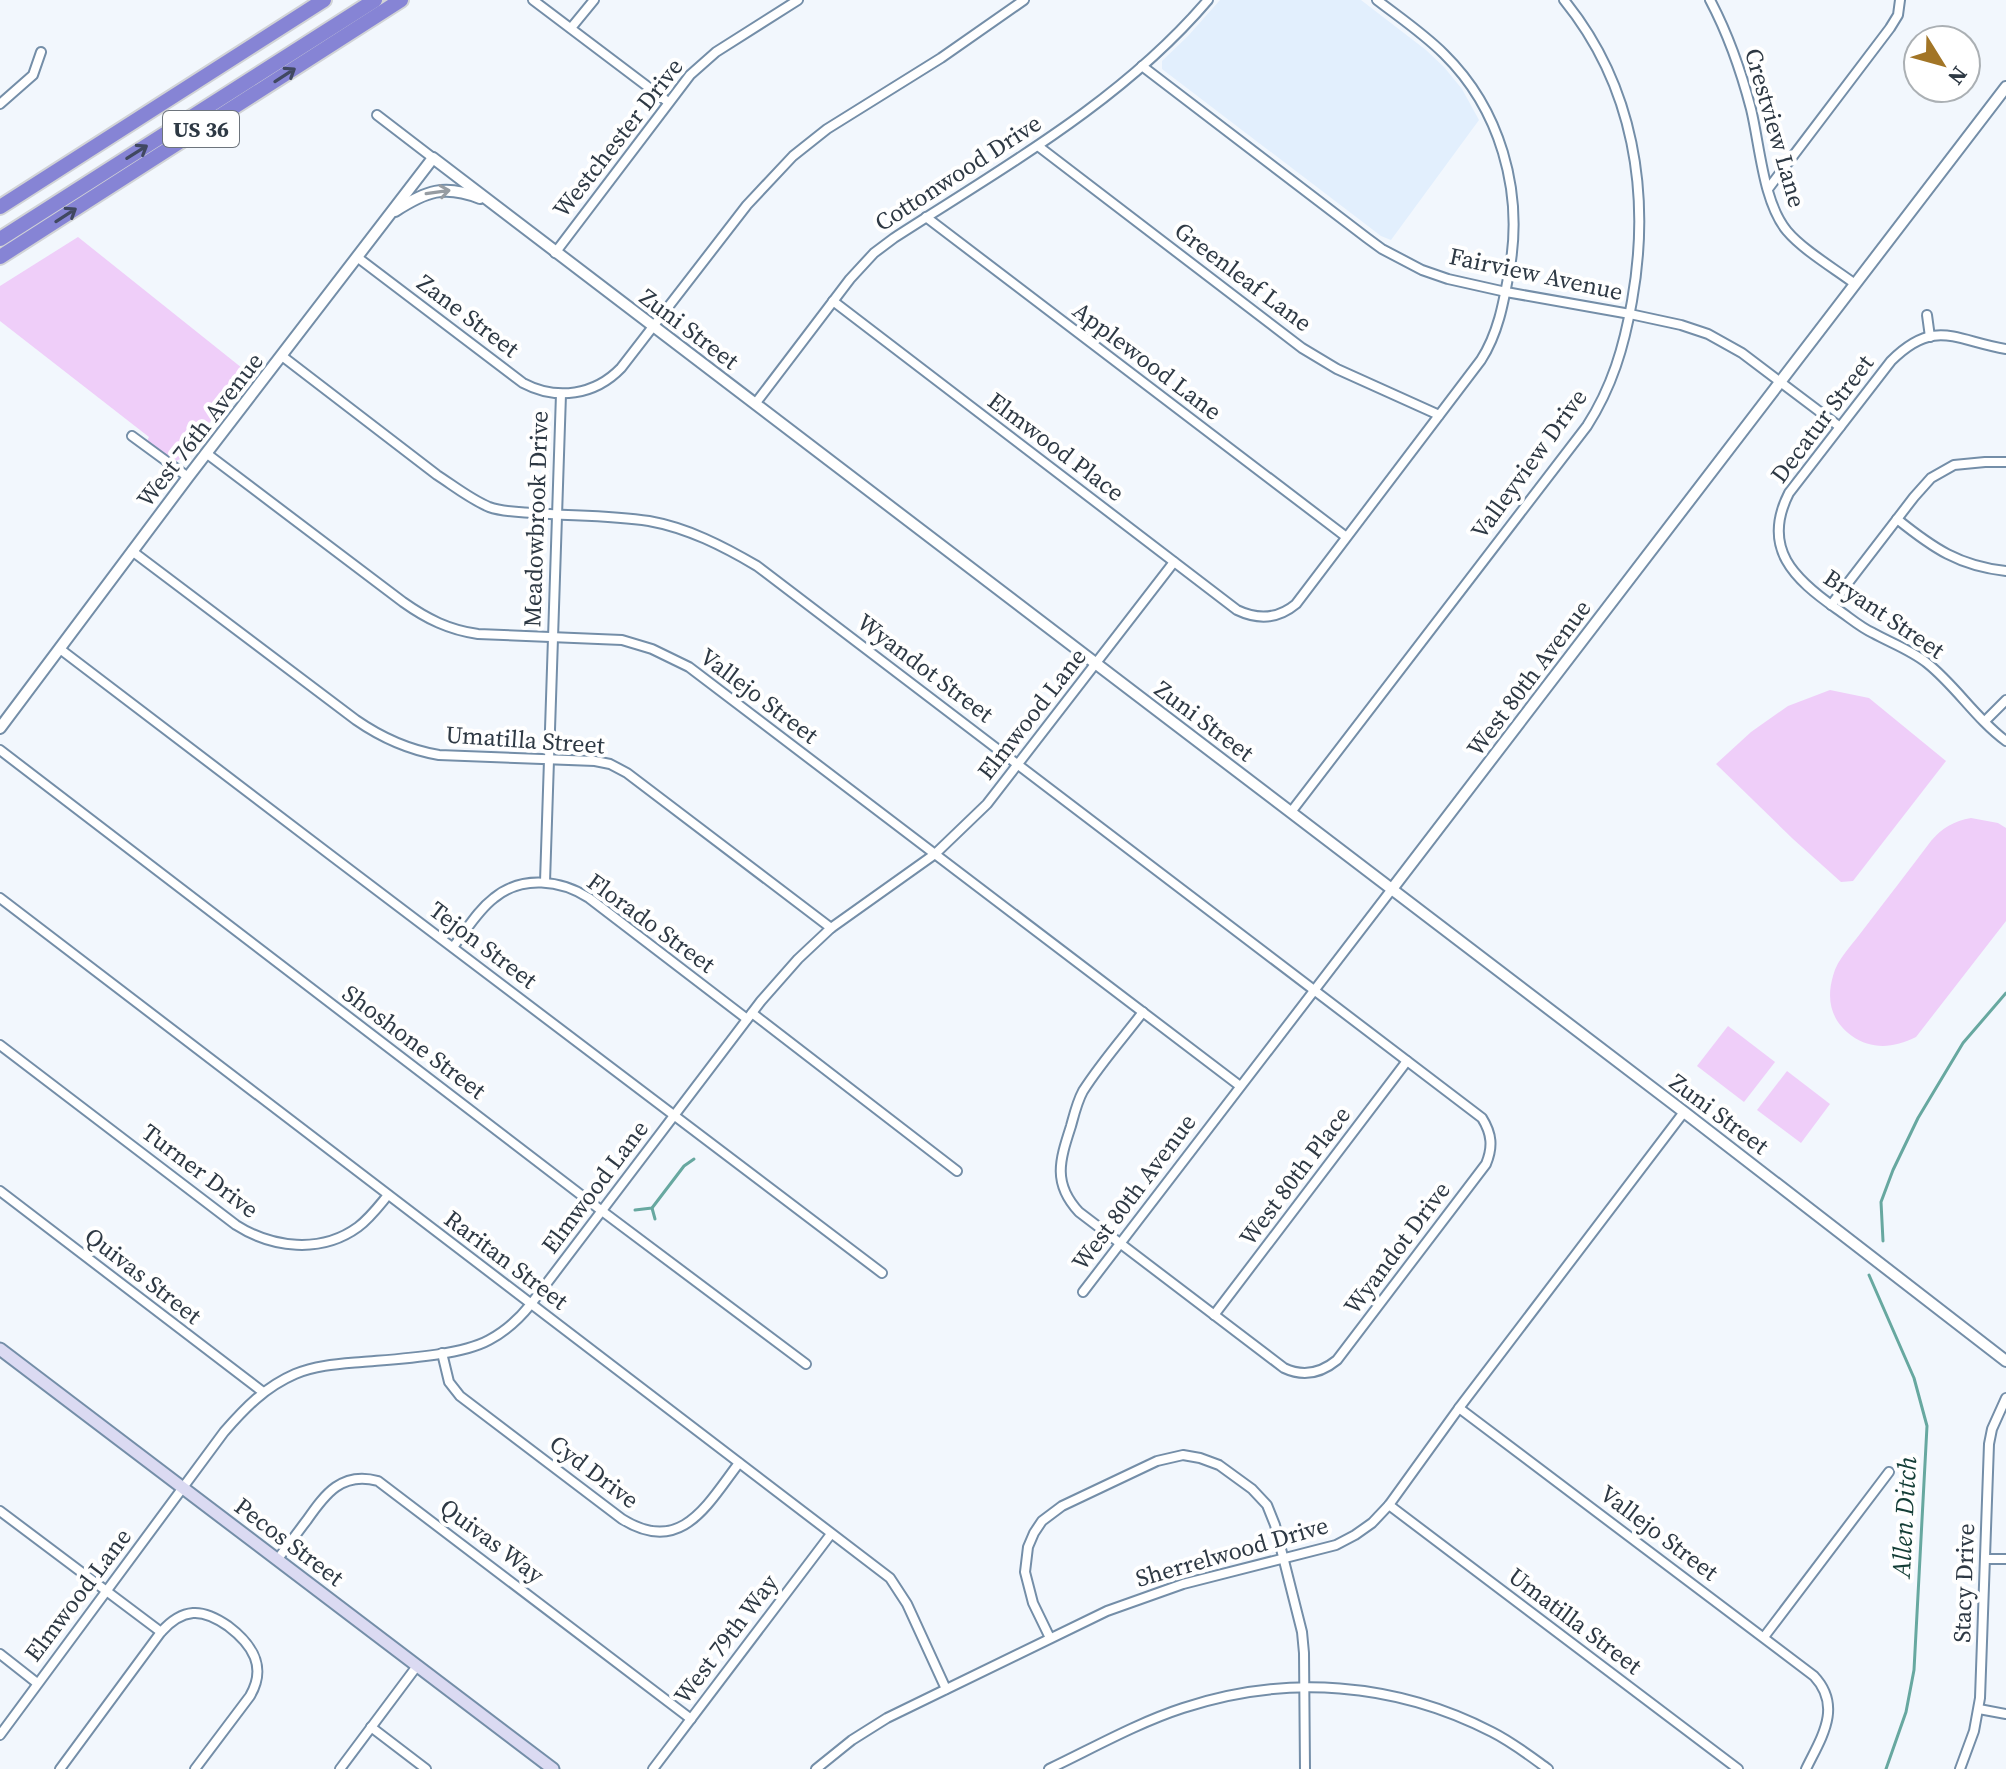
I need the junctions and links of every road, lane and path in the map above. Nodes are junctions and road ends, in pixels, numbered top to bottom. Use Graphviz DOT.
graph roads {
  1 [pos="324,0"];
  2 [pos="375,0"];
  3 [pos="401,0"];
  4 [pos="533,0"];
  5 [pos="594,0"];
  6 [pos="798,0"];
  7 [pos="1024,0"];
  8 [pos="1208,0"];
  9 [pos="1377,0"];
  10 [pos="1564,0"];
  11 [pos="1710,0"];
  12 [pos="1900,0"];
  13 [pos="1388,3"];
  14 [pos="571,28"];
  15 [pos="41,52"];
  16 [pos="1142,66"];
  17 [pos="2006,87"];
  18 [pos="668,102"];
  19 [pos="0,104"];
  20 [pos="377,115"];
  21 [pos="1038,146"];
  22 [pos="433,158"];
  23 [pos="1768,189"];
  24 [pos="491,203"];
  25 [pos="0,207"];
  26 [pos="389,215"];
  27 [pos="926,217"];
  28 [pos="0,239"];
  29 [pos="555,253"];
  30 [pos="0,257"];
  31 [pos="357,257"];
  32 [pos="1855,284"];
  33 [pos="1506,292"];
  34 [pos="833,301"];
  35 [pos="1630,314"];
  36 [pos="1927,315"];
  37 [pos="654,327"];
  38 [pos="1930,337"];
  39 [pos="2006,349"];
  40 [pos="282,356"];
  41 [pos="1780,382"];
  42 [pos="561,394"];
  43 [pos="755,404"];
  44 [pos="1439,415"];
  45 [pos="1840,427"];
  46 [pos="132,436"];
  47 [pos="206,453"];
  48 [pos="2006,462"];
  49 [pos="188,477"];
  50 [pos="557,515"];
  51 [pos="1897,519"];
  52 [pos="1345,536"];
  53 [pos="1782,547"];
  54 [pos="132,551"];
  55 [pos="1174,562"];
  56 [pos="2006,571"];
  57 [pos="1831,605"];
  58 [pos="552,637"];
  59 [pos="60,649"];
  60 [pos="1096,664"];
  61 [pos="2006,700"];
  62 [pos="1985,721"];
  63 [pos="0,728"];
  64 [pos="2006,741"];
  65 [pos="0,750"];
  66 [pos="548,759"];
  67 [pos="1019,764"];
  68 [pos="1291,812"];
  69 [pos="935,854"];
  70 [pos="545,882"];
  71 [pos="1392,889"];
  72 [pos="0,898"];
  73 [pos="831,928"];
  74 [pos="453,947"];
  75 [pos="1315,990"];
  76 [pos="1143,1012"];
  77 [pos="750,1016"];
  78 [pos="0,1045"];
  79 [pos="1407,1061"];
  80 [pos="1240,1086"];
  81 [pos="1684,1112"];
  82 [pos="674,1117"];
  83 [pos="1489,1131"];
  84 [pos="957,1171"];
  85 [pos="0,1191"];
  86 [pos="388,1195"];
  87 [pos="602,1211"];
  88 [pos="1120,1244"];
  89 [pos="882,1273"];
  90 [pos="1083,1292"];
  91 [pos="531,1304"];
  92 [pos="1214,1315"];
  93 [pos="0,1349"];
  94 [pos="442,1353"];
  95 [pos="2006,1361"];
  96 [pos="806,1364"];
  97 [pos="263,1392"];
  98 [pos="2006,1398"];
  99 [pos="1459,1408"];
  100 [pos="739,1463"];
  101 [pos="1889,1472"];
  102 [pos="182,1489"];
  103 [pos="1389,1505"];
  104 [pos="0,1511"];
  105 [pos="831,1534"];
  106 [pos="1283,1558"];
  107 [pos="1985,1559"];
  108 [pos="2006,1559"];
  109 [pos="277,1560"];
  110 [pos="106,1591"];
  111 [pos="161,1632"];
  112 [pos="1764,1637"];
  113 [pos="1050,1638"];
  114 [pos="0,1654"];
  115 [pos="417,1666"];
  116 [pos="37,1683"];
  117 [pos="1304,1686"];
  118 [pos="946,1689"];
  119 [pos="1979,1709"];
  120 [pos="2006,1714"];
  121 [pos="691,1719"];
  122 [pos="371,1727"];
  123 [pos="0,1735"];
  124 [pos="60,1769"];
  125 [pos="195,1769"];
  126 [pos="340,1769"];
  127 [pos="426,1769"];
  128 [pos="553,1769"];
  129 [pos="653,1769"];
  130 [pos="816,1769"];
  131 [pos="1049,1769"];
  132 [pos="1305,1769"];
  133 [pos="1548,1769"];
  134 [pos="1738,1769"];
  135 [pos="1806,1769"];
  136 [pos="1960,1769"];
  1 -- 25 [label="highway, US 36"];
  28 -- 2 [label="highway, one-way"];
  30 -- 3 [label="highway, US 36, one-way"];
  4 -- 14 [label="street"];
  5 -- 14 [label="street"];
  6 -- 18 [label="street, Westchester Drive"];
  7 -- 37 [label="street, Meadowbrook Drive"];
  8 -- 16 [label="street, Cottonwood Drive"];
  9 -- 13 [label="street"];
  10 -- 35 [label="street, Valleyview Drive"];
  11 -- 23 [label="street, Crestview Lane"];
  12 -- 23 [label="street"];
  13 -- 33 [label="street"];
  14 -- 18 [label="street"];
  15 -- 19 [label="street"];
  16 -- 21 [label="street, Cottonwood Drive"];
  16 -- 33 [label="street, Fairview Avenue"];
  17 -- 32 [label="street, West 80th Avenue"];
  18 -- 29 [label="street, Westchester Drive"];
  20 -- 22 [label="street, Zuni Street"];
  21 -- 27 [label="street, Cottonwood Drive"];
  21 -- 44 [label="street, Greenleaf Lane"];
  22 -- 24 [label="street, Zuni Street"];
  22 -- 26 [label="street, West 76th Avenue"];
  23 -- 32 [label="street, Crestview Lane"];
  26 -- 24 [label="street, one-way"];
  24 -- 29 [label="street, Zuni Street"];
  26 -- 31 [label="street, West 76th Avenue"];
  27 -- 34 [label="street, Cottonwood Drive"];
  27 -- 52 [label="street, Applewood Lane"];
  29 -- 37 [label="street, Zuni Street"];
  31 -- 40 [label="street, West 76th Avenue"];
  31 -- 42 [label="street, Zane Street"];
  32 -- 41 [label="street, West 80th Avenue"];
  33 -- 35 [label="street, Fairview Avenue"];
  33 -- 44 [label="street"];
  34 -- 43 [label="street, Cottonwood Drive"];
  34 -- 55 [label="street, Elmwood Place"];
  35 -- 41 [label="street, Fairview Avenue"];
  35 -- 68 [label="street, Valleyview Drive"];
  36 -- 38 [label="street"];
  37 -- 42 [label="street, Meadowbrook Drive"];
  37 -- 43 [label="street, Zuni Street"];
  38 -- 39 [label="street"];
  38 -- 45 [label="street, Decatur Street"];
  40 -- 47 [label="street, West 76th Avenue"];
  40 -- 50 [label="street, Wyandot Street"];
  41 -- 45 [label="street, Fairview Avenue"];
  41 -- 71 [label="street, West 80th Avenue"];
  42 -- 50 [label="street, Meadowbrook Drive"];
  43 -- 60 [label="street, Zuni Street"];
  44 -- 52 [label="street"];
  45 -- 53 [label="street, Decatur Street"];
  46 -- 49 [label="street"];
  47 -- 49 [label="street, West 76th Avenue"];
  47 -- 58 [label="street, Vallejo Street"];
  48 -- 51 [label="street"];
  49 -- 54 [label="street, West 76th Avenue"];
  50 -- 58 [label="street, Meadowbrook Drive"];
  50 -- 67 [label="street, Wyandot Street"];
  51 -- 56 [label="street"];
  51 -- 57 [label="street"];
  52 -- 55 [label="street, Elmwood Place"];
  53 -- 57 [label="street, Bryant Street"];
  54 -- 59 [label="street, West 76th Avenue"];
  54 -- 66 [label="street, Umatilla Street"];
  55 -- 60 [label="street, Elmwood Lane"];
  57 -- 62 [label="street, Bryant Street"];
  58 -- 66 [label="street, Meadowbrook Drive"];
  58 -- 69 [label="street, Vallejo Street"];
  59 -- 63 [label="street, West 76th Avenue"];
  59 -- 74 [label="street, Tejon Street"];
  60 -- 67 [label="street, Elmwood Lane"];
  60 -- 68 [label="street, Zuni Street"];
  61 -- 62 [label="street"];
  62 -- 64 [label="street, Bryant Street"];
  65 -- 87 [label="street, Shoshone Street"];
  66 -- 70 [label="street, Meadowbrook Drive"];
  66 -- 73 [label="street, Umatilla Street"];
  67 -- 69 [label="street, Elmwood Lane"];
  67 -- 75 [label="street, Wyandot Street"];
  68 -- 71 [label="street, Zuni Street"];
  69 -- 73 [label="street, Elmwood Lane"];
  69 -- 76 [label="street, Vallejo Street"];
  70 -- 74 [label="street, Florado Street"];
  70 -- 77 [label="street, Florado Street"];
  71 -- 75 [label="street, West 80th Avenue"];
  71 -- 81 [label="street, Zuni Street"];
  72 -- 86 [label="street, Raritan Street"];
  73 -- 77 [label="street, Elmwood Lane"];
  74 -- 82 [label="street, Tejon Street"];
  75 -- 79 [label="street, Wyandot Street"];
  75 -- 80 [label="street, West 80th Avenue"];
  76 -- 80 [label="street, Vallejo Street"];
  76 -- 88 [label="street"];
  77 -- 82 [label="street, Elmwood Lane"];
  77 -- 84 [label="street, Florado Street"];
  78 -- 86 [label="street, Turner Drive"];
  79 -- 83 [label="street, Wyandot Street"];
  79 -- 92 [label="street, West 80th Place"];
  80 -- 88 [label="street, West 80th Avenue"];
  81 -- 95 [label="street, Zuni Street"];
  81 -- 99 [label="street, Sherrelwood Drive"];
  82 -- 87 [label="street, Elmwood Lane"];
  82 -- 89 [label="street, Tejon Street"];
  83 -- 92 [label="street, Wyandot Drive"];
  85 -- 97 [label="street, Quivas Street"];
  86 -- 91 [label="street, Raritan Street"];
  87 -- 91 [label="street, Elmwood Lane"];
  87 -- 96 [label="street, Shoshone Street"];
  88 -- 90 [label="street, West 80th Avenue"];
  88 -- 92 [label="street"];
  91 -- 94 [label="street, Elmwood Lane"];
  91 -- 100 [label="street, Raritan Street"];
  93 -- 102 [label="main road, Pecos Street"];
  94 -- 97 [label="street, Elmwood Lane"];
  94 -- 100 [label="street, Cyd Drive"];
  97 -- 102 [label="street, Elmwood Lane"];
  98 -- 107 [label="street, Stacy Drive"];
  99 -- 103 [label="street, Sherrelwood Drive"];
  99 -- 112 [label="street, Vallejo Street"];
  100 -- 105 [label="street, Raritan Street"];
  101 -- 112 [label="street"];
  102 -- 109 [label="main road, Pecos Street"];
  102 -- 110 [label="street, Elmwood Lane"];
  103 -- 106 [label="street, Sherrelwood Drive"];
  103 -- 134 [label="street, Umatilla Street"];
  104 -- 110 [label="street"];
  105 -- 118 [label="street, Raritan Street"];
  105 -- 121 [label="street, West 79th Way"];
  106 -- 113 [label="street, Sherrelwood Drive"];
  106 -- 113 [label="street"];
  106 -- 117 [label="street"];
  107 -- 108 [label="street"];
  107 -- 119 [label="street, Stacy Drive"];
  109 -- 115 [label="main road, Pecos Street"];
  109 -- 121 [label="street, Quivas Way"];
  110 -- 111 [label="street"];
  110 -- 116 [label="street, Elmwood Lane"];
  111 -- 124 [label="street"];
  111 -- 125 [label="street"];
  112 -- 135 [label="street, Vallejo Street"];
  113 -- 118 [label="street, Sherrelwood Drive"];
  114 -- 116 [label="street"];
  115 -- 122 [label="street"];
  115 -- 128 [label="main road, Pecos Street"];
  116 -- 123 [label="street, Elmwood Lane"];
  117 -- 131 [label="street"];
  117 -- 132 [label="street"];
  117 -- 133 [label="street"];
  118 -- 130 [label="street, Sherrelwood Drive"];
  119 -- 120 [label="street"];
  119 -- 136 [label="street, Stacy Drive"];
  121 -- 129 [label="street, West 79th Way"];
  122 -- 126 [label="street"];
  122 -- 127 [label="street"];
}
